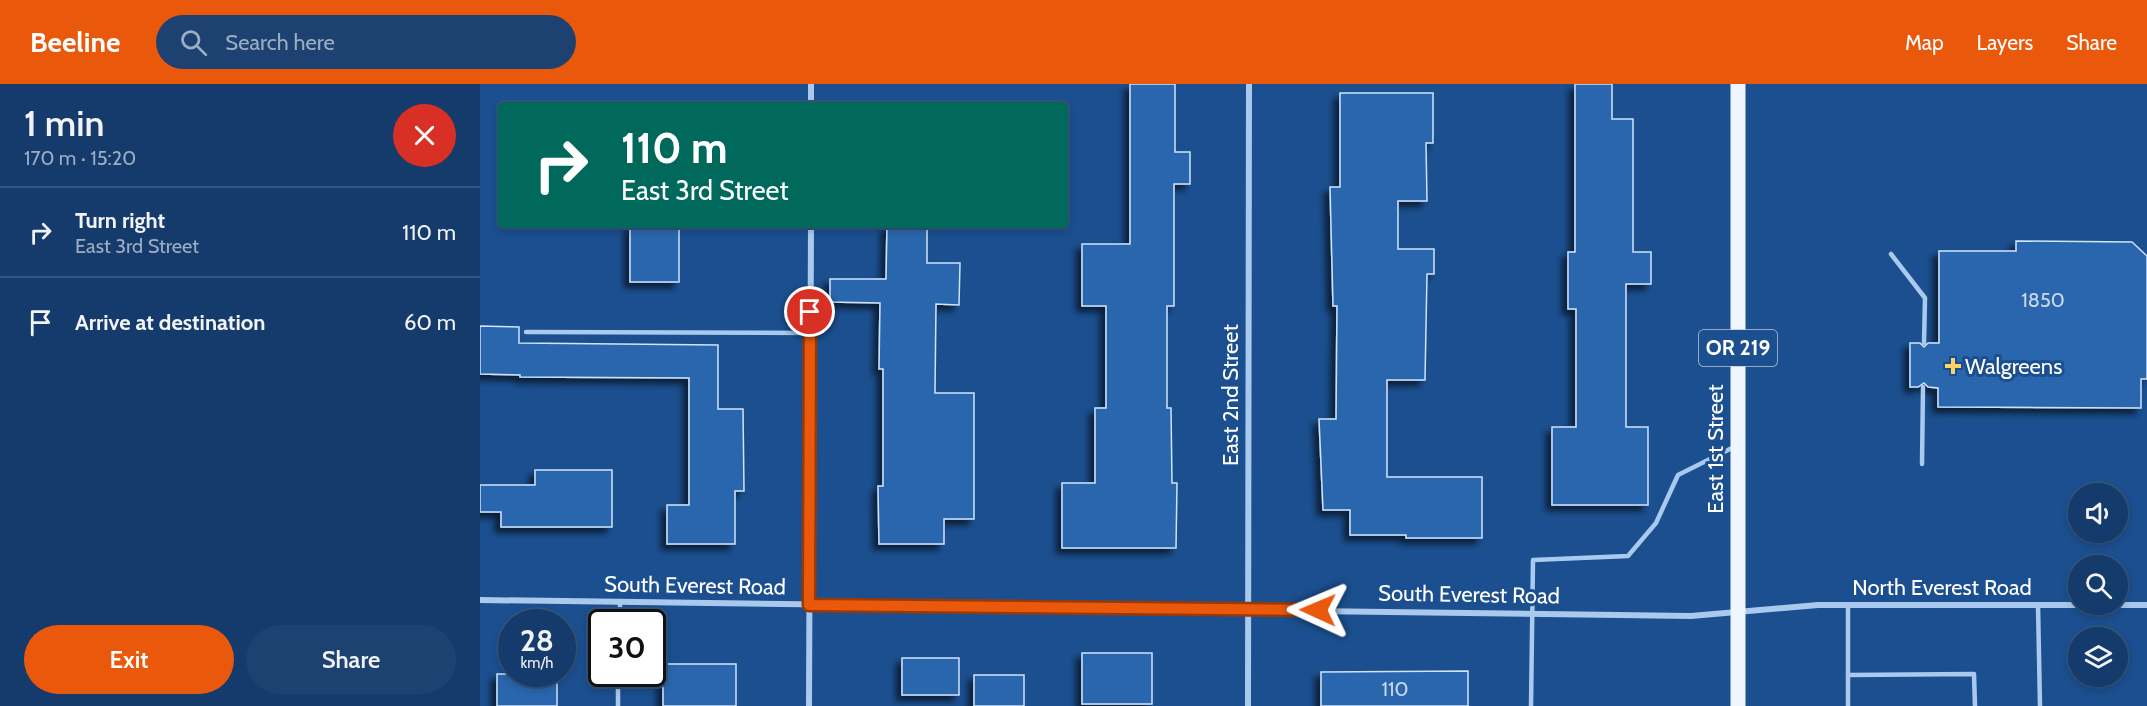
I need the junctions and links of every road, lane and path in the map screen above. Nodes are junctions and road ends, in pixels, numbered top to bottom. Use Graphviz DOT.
graph roads {
  1 [pos="811,84"];
  2 [pos="1249,84"];
  3 [pos="1738,84"];
  4 [pos="811,102"];
  5 [pos="811,228"];
  6 [pos="1891,254"];
  7 [pos="526,332"];
  8 [pos="810,333"];
  9 [pos="1924,344"];
  10 [pos="1923,387"];
  11 [pos="1738,444"];
  12 [pos="1922,464"];
  13 [pos="480,600"];
  14 [pos="620,601"];
  15 [pos="809,605"];
  16 [pos="1848,605"];
  17 [pos="2038,605"];
  18 [pos="2147,605"];
  19 [pos="620,609"];
  20 [pos="1247,609"];
  21 [pos="1738,612"];
  22 [pos="1532,613"];
  23 [pos="1848,675"];
  24 [pos="618,687"];
  25 [pos="618,706"];
  26 [pos="809,706"];
  27 [pos="1248,706"];
  28 [pos="1531,706"];
  29 [pos="1738,706"];
  30 [pos="1848,706"];
  31 [pos="1975,706"];
  32 [pos="2040,706"];
  1 -- 4 [label="street"];
  2 -- 20 [label="street, East 2nd Street"];
  3 -- 11 [label="main road, East 1st Street / OR 219"];
  5 -- 8 [label="street"];
  6 -- 9 [label="lane"];
  7 -- 8 [label="lane"];
  8 -- 15 [label="street"];
  10 -- 12 [label="lane"];
  11 -- 21 [label="main road, East 1st Street / OR 219"];
  11 -- 22 [label="lane"];
  13 -- 14 [label="street, South Everest Road"];
  14 -- 15 [label="street, South Everest Road"];
  14 -- 19 [label="lane"];
  15 -- 20 [label="street, South Everest Road"];
  15 -- 26 [label="street"];
  16 -- 17 [label="street, North Everest Road"];
  16 -- 21 [label="street, North Everest Road"];
  16 -- 23 [label="lane"];
  17 -- 18 [label="street, North Everest Road"];
  17 -- 32 [label="lane"];
  20 -- 22 [label="street, South Everest Road"];
  20 -- 27 [label="street, East 2nd Street"];
  21 -- 22 [label="street, South Everest Road"];
  21 -- 29 [label="main road, East 1st Street / OR 219"];
  22 -- 28 [label="lane"];
  23 -- 30 [label="lane"];
  23 -- 31 [label="lane"];
  24 -- 25 [label="lane"];
}
